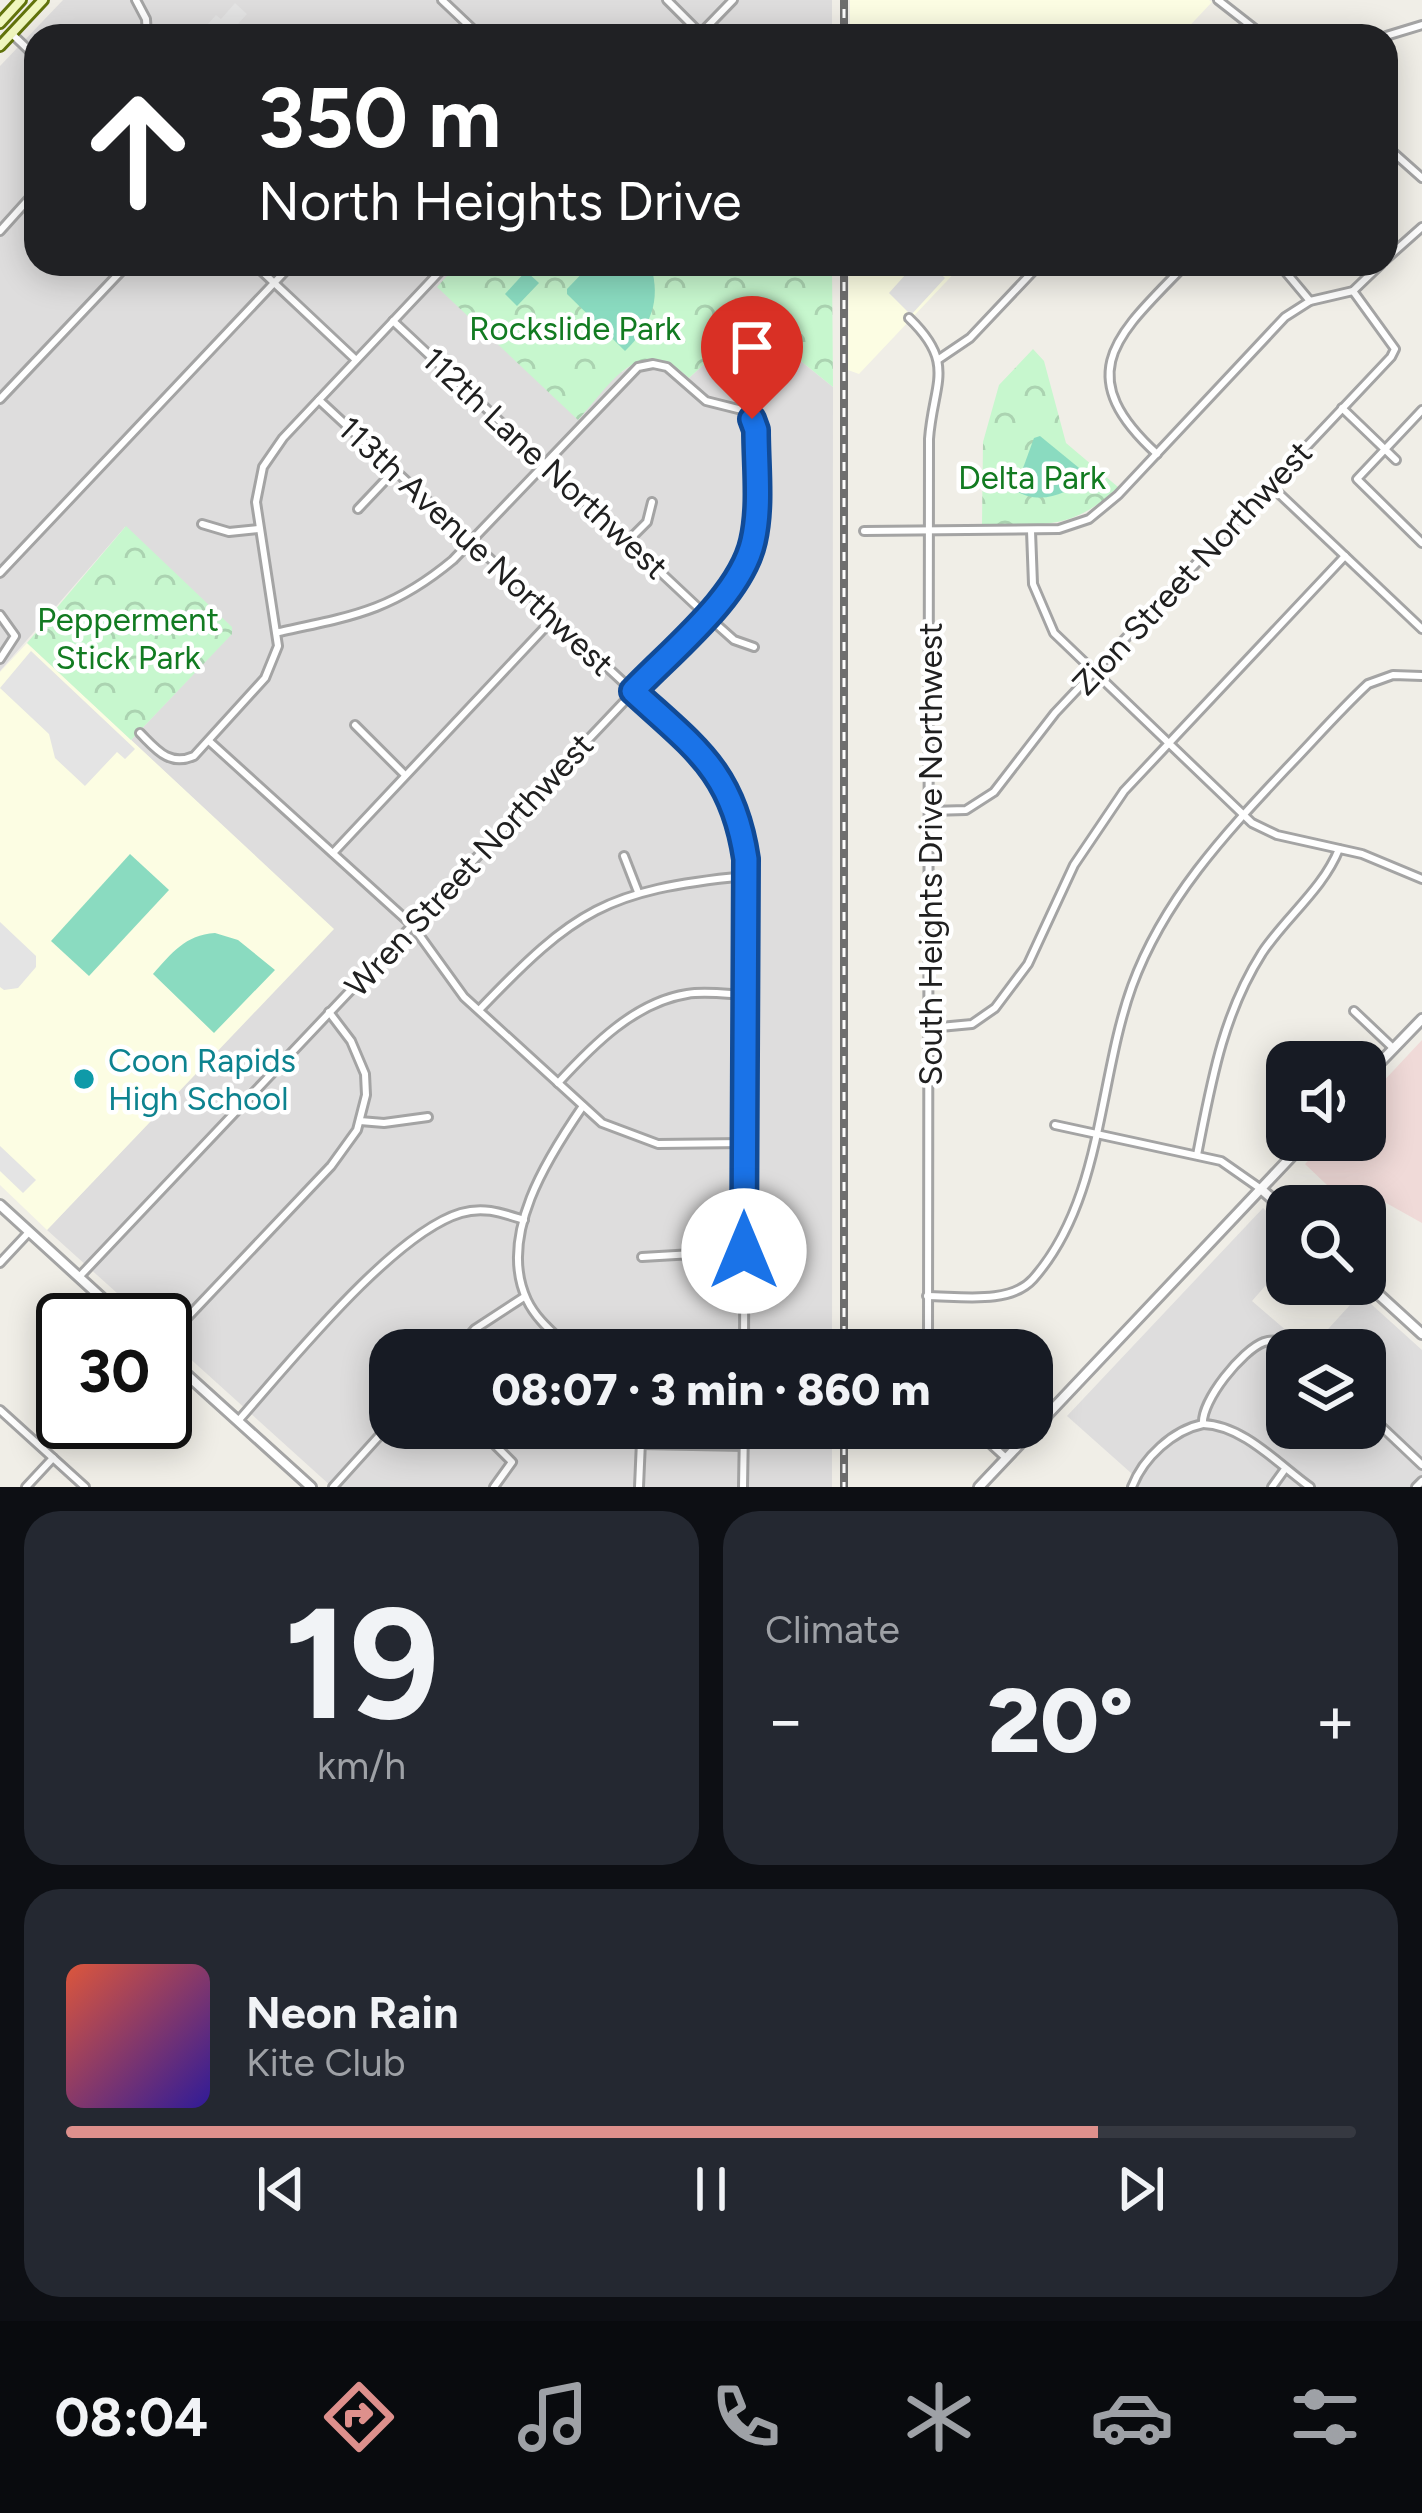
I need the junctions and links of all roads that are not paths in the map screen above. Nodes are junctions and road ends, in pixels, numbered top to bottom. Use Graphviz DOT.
graph roads {
  1 [pos="21,0"];
  2 [pos="43,0"];
  3 [pos="442,0"];
  4 [pos="668,0"];
  5 [pos="733,0"];
  6 [pos="1218,0"];
  7 [pos="0,23"];
  8 [pos="467,24"];
  9 [pos="691,24"];
  10 [pos="712,24"];
  11 [pos="1249,24"];
  12 [pos="11,34"];
  13 [pos="0,46"];
  14 [pos="24,46"];
  15 [pos="1398,157"];
  16 [pos="1422,178"];
  17 [pos="24,204"];
  18 [pos="1422,227"];
  19 [pos="0,231"];
  20 [pos="1398,248"];
  21 [pos="117,276"];
  22 [pos="267,276"];
  23 [pos="281,276"];
  24 [pos="435,276"];
  25 [pos="1029,276"];
  26 [pos="1175,276"];
  27 [pos="1289,276"];
  28 [pos="1368,276"];
  29 [pos="274,283"];
  30 [pos="1353,291"];
  31 [pos="1310,301"];
  32 [pos="909,318"];
  33 [pos="393,321"];
  34 [pos="939,359"];
  35 [pos="356,361"];
  36 [pos="0,399"];
  37 [pos="319,400"];
  38 [pos="1342,408"];
  39 [pos="1422,410"];
  40 [pos="1383,448"];
  41 [pos="1157,454"];
  42 [pos="1396,460"];
  43 [pos="546,463"];
  44 [pos="394,471"];
  45 [pos="1270,485"];
  46 [pos="652,502"];
  47 [pos="358,508"];
  48 [pos="1422,522"];
  49 [pos="202,524"];
  50 [pos="258,529"];
  51 [pos="929,530"];
  52 [pos="864,531"];
  53 [pos="1031,531"];
  54 [pos="1412,533"];
  55 [pos="470,542"];
  56 [pos="627,542"];
  57 [pos="1422,543"];
  58 [pos="1346,556"];
  59 [pos="0,573"];
  60 [pos="0,615"];
  61 [pos="706,615"];
  62 [pos="552,620"];
  63 [pos="1422,629"];
  64 [pos="279,632"];
  65 [pos="754,647"];
  66 [pos="0,659"];
  67 [pos="1092,673"];
  68 [pos="1422,676"];
  69 [pos="633,691"];
  70 [pos="355,725"];
  71 [pos="140,733"];
  72 [pos="209,741"];
  73 [pos="1168,744"];
  74 [pos="405,775"];
  75 [pos="928,811"];
  76 [pos="1243,815"];
  77 [pos="1339,850"];
  78 [pos="333,853"];
  79 [pos="624,856"];
  80 [pos="745,876"];
  81 [pos="1422,879"];
  82 [pos="639,893"];
  83 [pos="412,925"];
  84 [pos="744,994"];
  85 [pos="479,1010"];
  86 [pos="1354,1011"];
  87 [pos="329,1012"];
  88 [pos="1422,1018"];
  89 [pos="929,1028"];
  90 [pos="1393,1048"];
  91 [pos="1386,1056"];
  92 [pos="558,1083"];
  93 [pos="583,1106"];
  94 [pos="428,1117"];
  95 [pos="360,1121"];
  96 [pos="1055,1125"];
  97 [pos="1096,1133"];
  98 [pos="744,1143"];
  99 [pos="1197,1155"];
  100 [pos="1287,1161"];
  101 [pos="1261,1189"];
  102 [pos="1266,1193"];
  103 [pos="0,1205"];
  104 [pos="524,1220"];
  105 [pos="29,1232"];
  106 [pos="744,1251"];
  107 [pos="642,1257"];
  108 [pos="0,1263"];
  109 [pos="79,1277"];
  110 [pos="96,1293"];
  111 [pos="927,1296"];
  112 [pos="525,1297"];
  113 [pos="1386,1301"];
  114 [pos="192,1313"];
  115 [pos="477,1329"];
  116 [pos="548,1329"];
  117 [pos="744,1329"];
  118 [pos="928,1329"];
  119 [pos="1422,1334"];
  120 [pos="1266,1342"];
  121 [pos="192,1379"];
  122 [pos="0,1410"];
  123 [pos="238,1421"];
  124 [pos="1203,1424"];
  125 [pos="1386,1431"];
  126 [pos="369,1447"];
  127 [pos="499,1449"];
  128 [pos="641,1449"];
  129 [pos="744,1449"];
  130 [pos="996,1449"];
  131 [pos="53,1458"];
  132 [pos="1006,1458"];
  133 [pos="1422,1465"];
  134 [pos="1285,1469"];
  135 [pos="26,1487"];
  136 [pos="85,1487"];
  137 [pos="311,1487"];
  138 [pos="333,1487"];
  139 [pos="494,1487"];
  140 [pos="639,1487"];
  141 [pos="743,1487"];
  142 [pos="979,1487"];
  143 [pos="1132,1487"];
  144 [pos="1272,1487"];
  145 [pos="1310,1487"];
  1 -- 7 [label="main road"];
  2 -- 12 [label="main road"];
  3 -- 8 [label="street"];
  4 -- 9 [label="street"];
  5 -- 10 [label="street"];
  6 -- 11 [label="street"];
  7 -- 12 [label="street"];
  12 -- 13 [label="main road"];
  12 -- 14 [label="street"];
  15 -- 16 [label="street"];
  17 -- 19 [label="street"];
  18 -- 20 [label="street"];
  21 -- 36 [label="street"];
  22 -- 29 [label="street, 113th Avenue Northwest"];
  23 -- 29 [label="street"];
  24 -- 33 [label="street"];
  25 -- 34 [label="street"];
  26 -- 41 [label="street"];
  27 -- 31 [label="street"];
  28 -- 30 [label="street"];
  29 -- 35 [label="street, 113th Avenue Northwest"];
  29 -- 59 [label="street"];
  30 -- 31 [label="street"];
  30 -- 38 [label="street, Zion Street Northwest"];
  31 -- 41 [label="street"];
  32 -- 34 [label="street"];
  33 -- 35 [label="street"];
  33 -- 43 [label="street, 112th Lane Northwest"];
  34 -- 51 [label="street, South Heights Drive Northwest"];
  35 -- 37 [label="street"];
  37 -- 44 [label="street, 113th Avenue Northwest"];
  37 -- 50 [label="street"];
  38 -- 40 [label="street"];
  38 -- 45 [label="street, Zion Street Northwest"];
  39 -- 40 [label="street"];
  40 -- 42 [label="street"];
  40 -- 54 [label="street"];
  41 -- 53 [label="street"];
  43 -- 55 [label="street"];
  43 -- 56 [label="street, 112th Lane Northwest"];
  43 -- 61 [label="street, Wren Street Northwest"];
  44 -- 47 [label="street"];
  44 -- 55 [label="street, 113th Avenue Northwest"];
  45 -- 58 [label="street"];
  45 -- 67 [label="street, Zion Street Northwest"];
  46 -- 56 [label="street"];
  48 -- 54 [label="street"];
  49 -- 50 [label="street"];
  50 -- 64 [label="street"];
  51 -- 52 [label="street"];
  51 -- 53 [label="street"];
  51 -- 75 [label="street, South Heights Drive Northwest"];
  53 -- 67 [label="street"];
  54 -- 57 [label="street"];
  55 -- 62 [label="street, 113th Avenue Northwest"];
  55 -- 64 [label="street"];
  56 -- 61 [label="street, 112th Lane Northwest"];
  58 -- 63 [label="street"];
  58 -- 73 [label="street"];
  60 -- 66 [label="street"];
  61 -- 65 [label="street, 112th Lane Northwest"];
  61 -- 69 [label="street, Wren Street Northwest"];
  62 -- 69 [label="street, 113th Avenue Northwest"];
  62 -- 74 [label="street"];
  64 -- 72 [label="street"];
  67 -- 73 [label="street"];
  67 -- 75 [label="street, Zion Street Northwest"];
  68 -- 76 [label="street"];
  69 -- 80 [label="street, 113th Avenue Northwest"];
  69 -- 83 [label="street, Wren Street Northwest"];
  70 -- 74 [label="street"];
  71 -- 72 [label="street"];
  72 -- 78 [label="street"];
  73 -- 76 [label="street"];
  73 -- 89 [label="street"];
  74 -- 78 [label="street"];
  75 -- 89 [label="street, South Heights Drive Northwest"];
  76 -- 77 [label="street"];
  76 -- 97 [label="street"];
  77 -- 81 [label="street"];
  77 -- 99 [label="street"];
  78 -- 83 [label="street"];
  79 -- 82 [label="street"];
  80 -- 82 [label="street"];
  80 -- 84 [label="street, 113th Avenue Northwest"];
  82 -- 85 [label="street"];
  83 -- 85 [label="street"];
  83 -- 87 [label="street, Wren Street Northwest"];
  84 -- 92 [label="street"];
  84 -- 98 [label="street, 113th Avenue Northwest"];
  85 -- 92 [label="street"];
  86 -- 90 [label="street"];
  87 -- 95 [label="street"];
  87 -- 109 [label="street, Wren Street Northwest"];
  88 -- 90 [label="street"];
  89 -- 111 [label="street, South Heights Drive Northwest"];
  90 -- 91 [label="street"];
  92 -- 93 [label="street"];
  93 -- 98 [label="street"];
  93 -- 104 [label="street"];
  94 -- 95 [label="street"];
  95 -- 114 [label="street"];
  96 -- 97 [label="street"];
  97 -- 99 [label="street"];
  97 -- 111 [label="street"];
  98 -- 106 [label="street, 113th Avenue Northwest"];
  99 -- 101 [label="street"];
  100 -- 101 [label="street"];
  101 -- 102 [label="street"];
  101 -- 132 [label="street"];
  103 -- 105 [label="street"];
  104 -- 112 [label="street"];
  104 -- 123 [label="street"];
  105 -- 108 [label="street"];
  105 -- 109 [label="street"];
  106 -- 107 [label="street"];
  106 -- 117 [label="street, 113th Avenue Northwest"];
  109 -- 110 [label="street"];
  111 -- 118 [label="street, South Heights Drive Northwest"];
  112 -- 115 [label="street"];
  112 -- 116 [label="street"];
  113 -- 119 [label="street"];
  120 -- 124 [label="street"];
  121 -- 123 [label="street"];
  122 -- 131 [label="street"];
  123 -- 137 [label="street"];
  124 -- 134 [label="street"];
  124 -- 143 [label="street"];
  125 -- 133 [label="street"];
  126 -- 138 [label="street"];
  127 -- 139 [label="street"];
  128 -- 140 [label="street"];
  129 -- 141 [label="street"];
  130 -- 132 [label="street"];
  131 -- 135 [label="street"];
  131 -- 136 [label="street"];
  132 -- 142 [label="street"];
  134 -- 144 [label="street"];
  134 -- 145 [label="street"];
}
